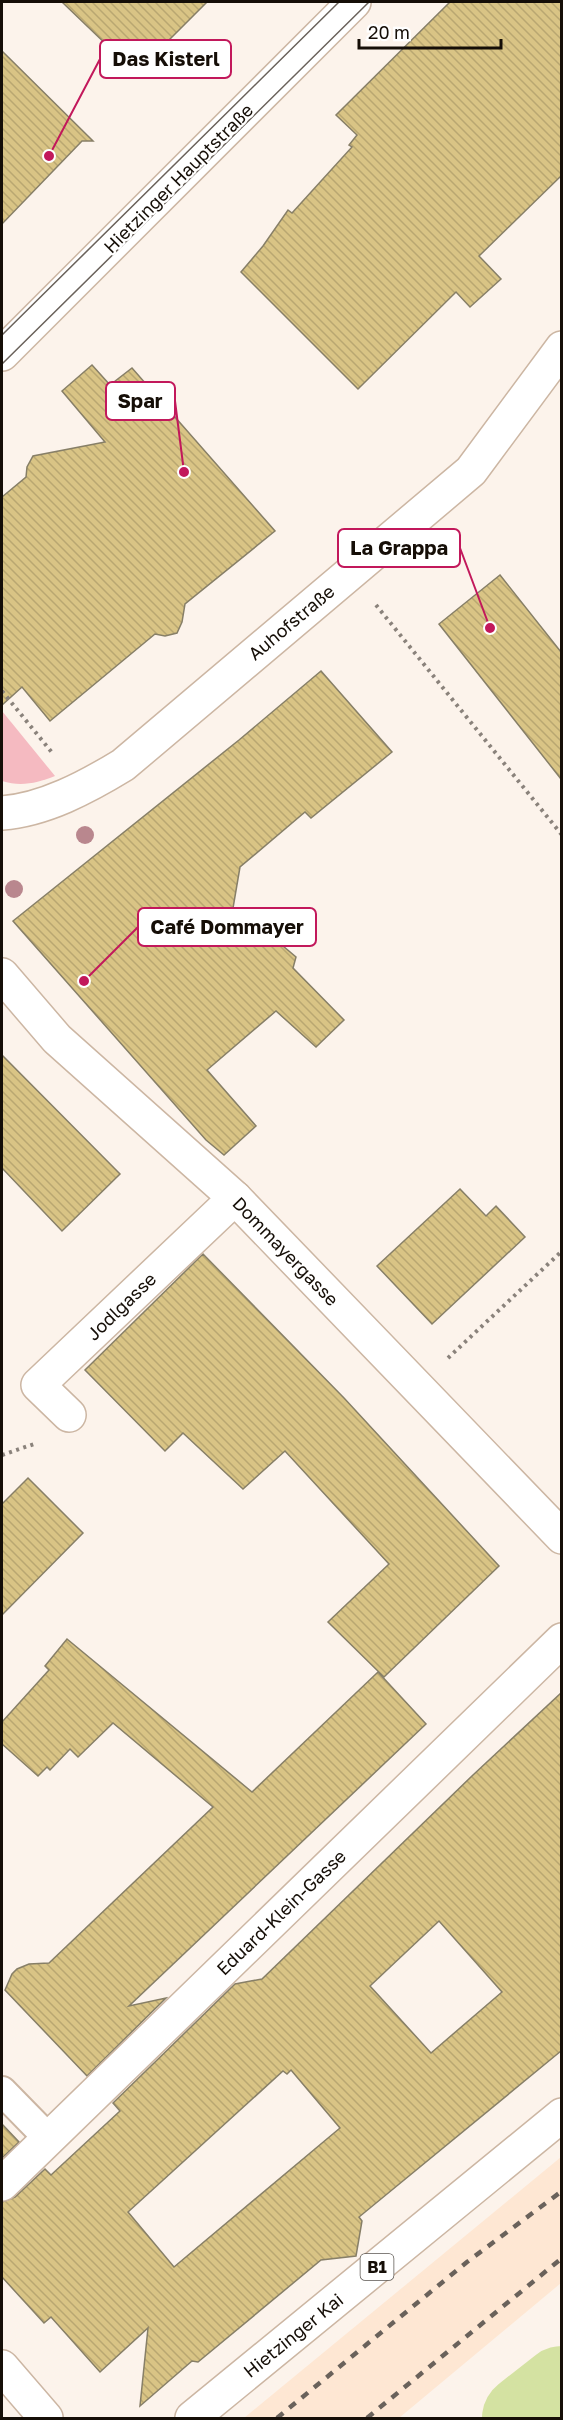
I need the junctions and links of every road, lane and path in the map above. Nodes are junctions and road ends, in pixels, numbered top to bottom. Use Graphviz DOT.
graph roads {
  1 [pos="354,2"];
  2 [pos="561,348"];
  3 [pos="2,354"];
  4 [pos="350,573"];
  5 [pos="2,813"];
  6 [pos="561,835"];
  7 [pos="2,975"];
  8 [pos="235,1198"];
  9 [pos="561,1251"];
  10 [pos="417,1387"];
  11 [pos="69,1415"];
  12 [pos="561,1537"];
  13 [pos="561,1640"];
  14 [pos="2,2091"];
  15 [pos="561,2115"];
  16 [pos="48,2138"];
  17 [pos="2,2184"];
  18 [pos="2,2367"];
  19 [pos="46,2418"];
  20 [pos="192,2418"];
  1 -- 3 [label="street, Hietzinger Hauptstraße"];
  2 -- 4 [label="street, Auhofstraße"];
  4 -- 5 [label="street, Auhofstraße"];
  4 -- 6 [label="path"];
  7 -- 8 [label="street, Dommayergasse"];
  8 -- 10 [label="street, Dommayergasse"];
  8 -- 11 [label="street, Jodlgasse"];
  9 -- 10 [label="path"];
  10 -- 12 [label="street, Dommayergasse"];
  13 -- 16 [label="street, Eduard-Klein-Gasse"];
  14 -- 16 [label="lane"];
  15 -- 20 [label="street, Hietzinger Kai / B1"];
  16 -- 17 [label="street, Eduard-Klein-Gasse"];
  18 -- 19 [label="street"];
}
